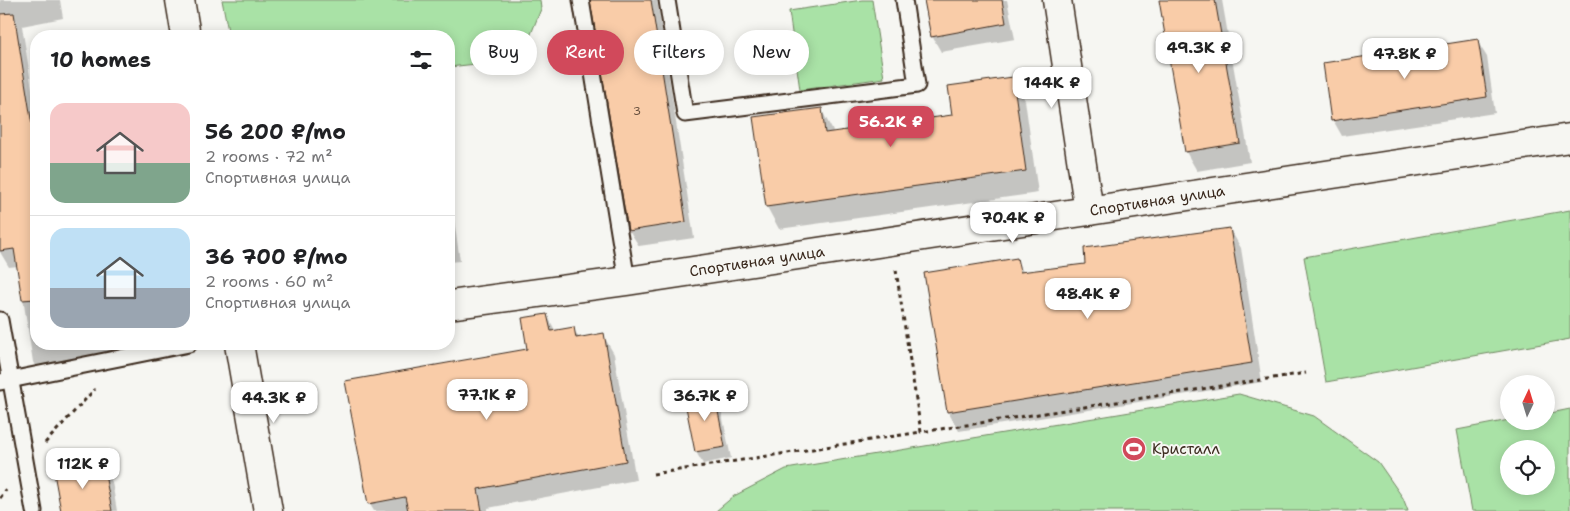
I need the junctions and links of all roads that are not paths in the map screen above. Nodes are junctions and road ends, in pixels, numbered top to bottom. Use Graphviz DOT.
graph roads {
  1 [pos="180,0"];
  2 [pos="581,0"];
  3 [pos="667,0"];
  4 [pos="904,0"];
  5 [pos="1057,0"];
  6 [pos="185,30"];
  7 [pos="1570,138"];
  8 [pos="1089,211"];
  9 [pos="627,281"];
  10 [pos="455,304"];
  11 [pos="0,320"];
  12 [pos="159,350"];
  13 [pos="240,350"];
  14 [pos="5,381"];
  15 [pos="34,511"];
  16 [pos="268,511"];
  1 -- 6 [label="street"];
  2 -- 9 [label="lane"];
  3 -- 4 [label="lane"];
  5 -- 8 [label="street"];
  7 -- 8 [label="street, Спортивная улица"];
  8 -- 9 [label="street, Спортивная улица"];
  9 -- 10 [label="street, Спортивная улица"];
  11 -- 14 [label="lane"];
  12 -- 14 [label="lane"];
  13 -- 16 [label="street"];
  14 -- 15 [label="lane"];
}
